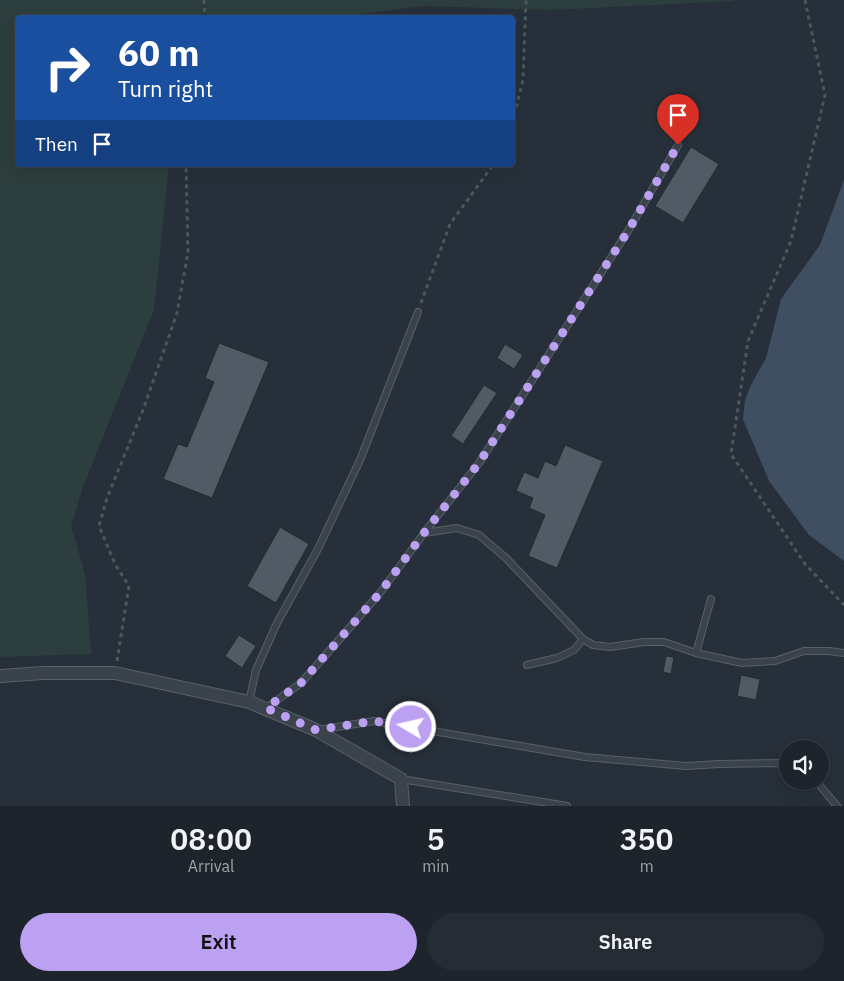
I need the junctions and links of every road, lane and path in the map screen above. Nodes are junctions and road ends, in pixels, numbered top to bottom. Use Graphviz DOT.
graph roads {
  1 [pos="204,0"];
  2 [pos="526,0"];
  3 [pos="805,0"];
  4 [pos="205,15"];
  5 [pos="515,112"];
  6 [pos="678,145"];
  7 [pos="186,167"];
  8 [pos="492,167"];
  9 [pos="418,312"];
  10 [pos="424,533"];
  11 [pos="711,599"];
  12 [pos="844,605"];
  13 [pos="583,640"];
  14 [pos="844,653"];
  15 [pos="696,654"];
  16 [pos="527,665"];
  17 [pos="115,673"];
  18 [pos="0,676"];
  19 [pos="249,702"];
  20 [pos="266,708"];
  21 [pos="316,730"];
  22 [pos="779,763"];
  23 [pos="401,779"];
  24 [pos="824,790"];
  25 [pos="844,803"];
  26 [pos="403,806"];
  27 [pos="566,806"];
  28 [pos="837,806"];
  29 [pos="841,806"];
  1 -- 4 [label="path"];
  2 -- 5 [label="path"];
  3 -- 12 [label="path"];
  6 -- 10 [label="lane"];
  7 -- 17 [label="path"];
  8 -- 9 [label="path"];
  9 -- 19 [label="lane"];
  10 -- 13 [label="lane"];
  10 -- 20 [label="lane"];
  11 -- 15 [label="lane"];
  13 -- 15 [label="lane"];
  13 -- 16 [label="lane"];
  14 -- 15 [label="lane"];
  17 -- 18 [label="street"];
  17 -- 19 [label="street"];
  19 -- 20 [label="street"];
  20 -- 21 [label="street"];
  21 -- 22 [label="lane"];
  21 -- 23 [label="street"];
  23 -- 26 [label="street"];
  23 -- 27 [label="lane"];
  24 -- 28 [label="lane"];
  25 -- 29 [label="lane"];
}
